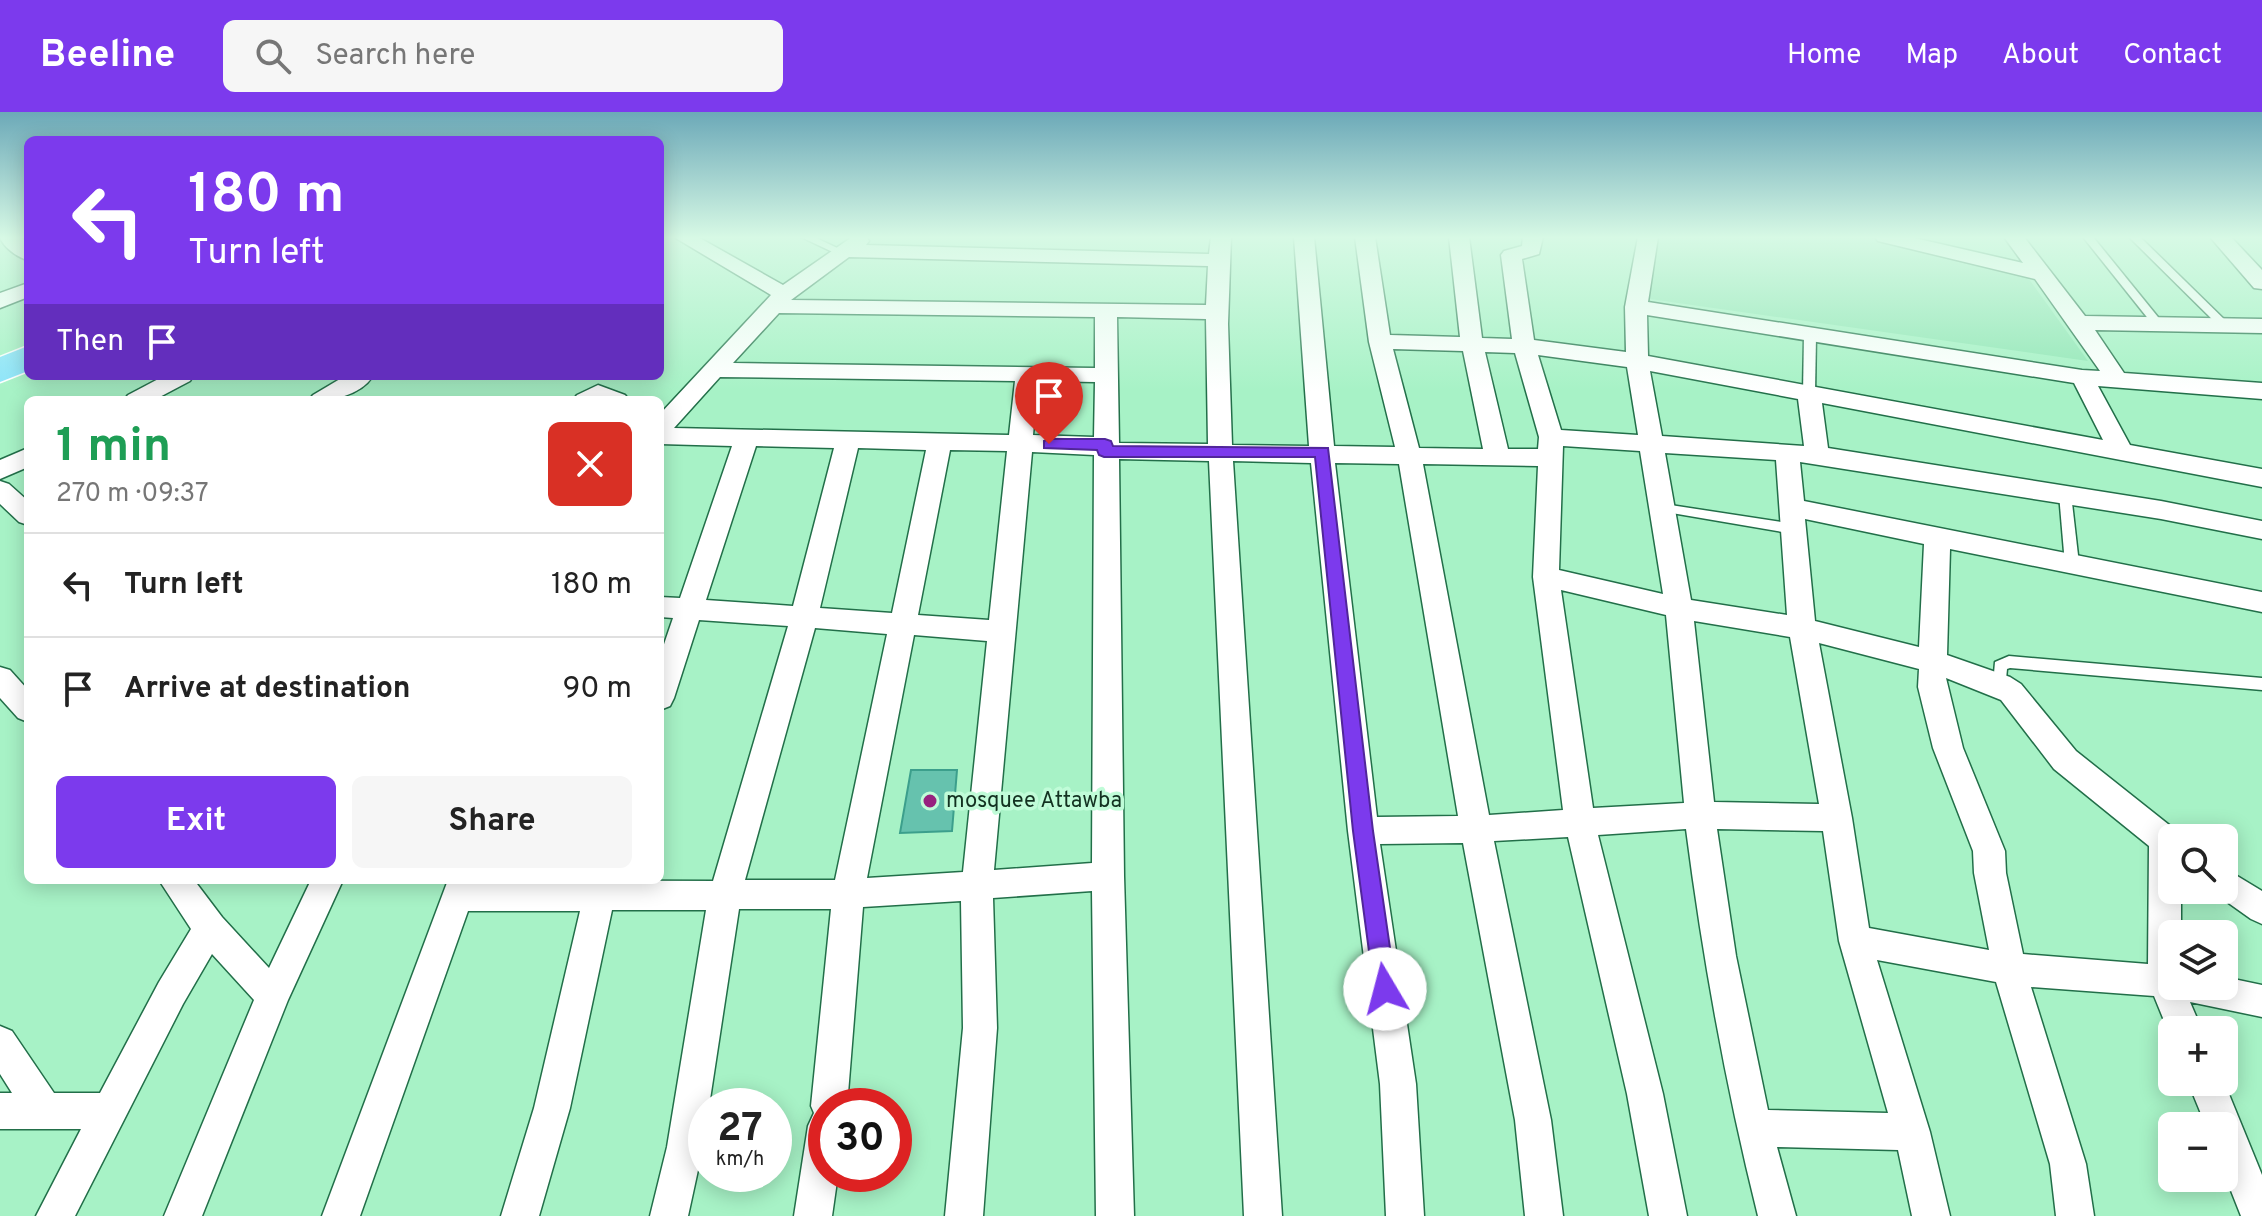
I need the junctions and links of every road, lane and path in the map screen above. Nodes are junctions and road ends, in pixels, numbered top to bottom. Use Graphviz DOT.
graph roads {
  1 [pos="762,289"];
  2 [pos="795,289"];
  3 [pos="1217,289"];
  4 [pos="1308,289"];
  5 [pos="1372,289"];
  6 [pos="1465,289"];
  7 [pos="1516,289"];
  8 [pos="1639,289"];
  9 [pos="2053,289"];
  10 [pos="2129,289"];
  11 [pos="2187,289"];
  12 [pos="24,291"];
  13 [pos="779,300"];
  14 [pos="0,301"];
  15 [pos="1636,307"];
  16 [pos="1106,312"];
  17 [pos="1216,312"];
  18 [pos="2079,323"];
  19 [pos="2158,324"];
  20 [pos="2225,326"];
  21 [pos="2262,326"];
  22 [pos="1810,336"];
  23 [pos="1380,342"];
  24 [pos="1472,343"];
  25 [pos="1524,346"];
  26 [pos="24,359"];
  27 [pos="1637,361"];
  28 [pos="716,370"];
  29 [pos="0,371"];
  30 [pos="1027,374"];
  31 [pos="1105,375"];
  32 [pos="2082,377"];
  33 [pos="174,380"];
  34 [pos="355,380"];
  35 [pos="2117,380"];
  36 [pos="2262,391"];
  37 [pos="1809,393"];
  38 [pos="144,396"];
  39 [pos="328,396"];
  40 [pos="664,424"];
  41 [pos="664,426"];
  42 [pos="746,439"];
  43 [pos="848,440"];
  44 [pos="940,442"];
  45 [pos="1021,444"];
  46 [pos="1652,445"];
  47 [pos="1550,447"];
  48 [pos="1105,448"];
  49 [pos="1222,451"];
  50 [pos="2121,451"];
  51 [pos="1322,452"];
  52 [pos="1802,453"];
  53 [pos="1409,454"];
  54 [pos="1497,455"];
  55 [pos="24,458"];
  56 [pos="0,471"];
  57 [pos="2262,478"];
  58 [pos="0,490"];
  59 [pos="2065,494"];
  60 [pos="1664,508"];
  61 [pos="24,512"];
  62 [pos="1794,518"];
  63 [pos="2262,530"];
  64 [pos="1937,536"];
  65 [pos="2072,564"];
  66 [pos="1546,577"];
  67 [pos="2253,600"];
  68 [pos="664,607"];
  69 [pos="1679,608"];
  70 [pos="688,609"];
  71 [pos="804,618"];
  72 [pos="2262,622"];
  73 [pos="904,626"];
  74 [pos="1802,628"];
  75 [pos="1000,631"];
  76 [pos="1931,661"];
  77 [pos="0,678"];
  78 [pos="2262,684"];
  79 [pos="664,685"];
  80 [pos="2000,685"];
  81 [pos="24,705"];
  82 [pos="1700,815"];
  83 [pos="1837,818"];
  84 [pos="1580,823"];
  85 [pos="1476,829"];
  86 [pos="1363,831"];
  87 [pos="2158,836"];
  88 [pos="1108,876"];
  89 [pos="178,884"];
  90 [pos="325,884"];
  91 [pos="977,886"];
  92 [pos="461,889"];
  93 [pos="600,889"];
  94 [pos="2238,892"];
  95 [pos="725,893"];
  96 [pos="848,894"];
  97 [pos="2262,909"];
  98 [pos="210,928"];
  99 [pos="1855,941"];
  100 [pos="2009,969"];
  101 [pos="2158,981"];
  102 [pos="273,996"];
  103 [pos="2238,996"];
  104 [pos="2262,1001"];
  105 [pos="0,1043"];
  106 [pos="831,1088"];
  107 [pos="44,1110"];
  108 [pos="0,1111"];
  109 [pos="110,1111"];
  110 [pos="1754,1128"];
  111 [pos="1912,1132"];
  112 [pos="2238,1161"];
  113 [pos="816,1192"];
  114 [pos="55,1216"];
  115 [pos="183,1216"];
  116 [pos="341,1216"];
  117 [pos="520,1216"];
  118 [pos="669,1216"];
  119 [pos="813,1216"];
  120 [pos="964,1216"];
  121 [pos="1115,1216"];
  122 [pos="1263,1216"];
  123 [pos="1405,1216"];
  124 [pos="1544,1216"];
  125 [pos="1668,1216"];
  126 [pos="1777,1216"];
  127 [pos="1931,1216"];
  128 [pos="2075,1216"];
  129 [pos="2260,1216"];
  1 -- 13 [label="street"];
  2 -- 13 [label="street"];
  3 -- 17 [label="street"];
  4 -- 51 [label="street"];
  5 -- 23 [label="street"];
  6 -- 24 [label="street"];
  7 -- 25 [label="street"];
  8 -- 15 [label="street"];
  9 -- 18 [label="street"];
  10 -- 19 [label="lane"];
  11 -- 20 [label="lane"];
  12 -- 14 [label="street"];
  13 -- 16 [label="street"];
  13 -- 28 [label="street"];
  15 -- 22 [label="street"];
  15 -- 27 [label="street"];
  16 -- 17 [label="street"];
  16 -- 31 [label="street"];
  17 -- 49 [label="street"];
  18 -- 19 [label="street"];
  18 -- 35 [label="street"];
  19 -- 20 [label="street"];
  20 -- 21 [label="street"];
  22 -- 32 [label="street"];
  22 -- 37 [label="lane"];
  23 -- 24 [label="street"];
  23 -- 53 [label="street"];
  24 -- 25 [label="street"];
  24 -- 54 [label="street"];
  25 -- 27 [label="street"];
  25 -- 47 [label="street"];
  26 -- 29 [label="main road"];
  27 -- 37 [label="street"];
  27 -- 46 [label="street"];
  28 -- 30 [label="street"];
  28 -- 40 [label="street"];
  30 -- 31 [label="street"];
  30 -- 45 [label="street"];
  31 -- 48 [label="street"];
  32 -- 35 [label="street"];
  32 -- 50 [label="street"];
  33 -- 38 [label="street"];
  34 -- 39 [label="street"];
  35 -- 36 [label="street"];
  37 -- 50 [label="street"];
  37 -- 52 [label="street"];
  41 -- 42 [label="street"];
  42 -- 43 [label="street"];
  42 -- 70 [label="street"];
  43 -- 44 [label="street"];
  43 -- 71 [label="street"];
  44 -- 45 [label="street"];
  44 -- 73 [label="street"];
  45 -- 48 [label="street"];
  45 -- 75 [label="street"];
  46 -- 47 [label="street"];
  46 -- 52 [label="street"];
  46 -- 60 [label="street"];
  47 -- 54 [label="street"];
  47 -- 66 [label="street"];
  48 -- 49 [label="street"];
  48 -- 88 [label="street"];
  49 -- 51 [label="street"];
  49 -- 122 [label="street"];
  50 -- 57 [label="street"];
  51 -- 53 [label="street"];
  51 -- 86 [label="street"];
  52 -- 59 [label="street"];
  52 -- 62 [label="street"];
  53 -- 54 [label="street"];
  53 -- 85 [label="street"];
  55 -- 56 [label="street"];
  58 -- 61 [label="street"];
  59 -- 63 [label="street"];
  59 -- 65 [label="lane"];
  60 -- 62 [label="lane"];
  60 -- 69 [label="street"];
  62 -- 64 [label="street"];
  62 -- 74 [label="street"];
  64 -- 65 [label="street"];
  64 -- 76 [label="street"];
  65 -- 67 [label="street"];
  66 -- 69 [label="street"];
  66 -- 84 [label="street"];
  67 -- 72 [label="street"];
  68 -- 70 [label="street"];
  69 -- 74 [label="street"];
  69 -- 82 [label="street"];
  70 -- 71 [label="street"];
  70 -- 79 [label="street"];
  71 -- 73 [label="street"];
  71 -- 95 [label="street"];
  73 -- 75 [label="street"];
  73 -- 96 [label="street"];
  74 -- 76 [label="street"];
  74 -- 83 [label="street"];
  75 -- 91 [label="street"];
  76 -- 80 [label="street"];
  76 -- 100 [label="street"];
  77 -- 81 [label="street"];
  78 -- 80 [label="lane"];
  80 -- 87 [label="street"];
  82 -- 83 [label="street"];
  82 -- 84 [label="street"];
  82 -- 110 [label="street"];
  83 -- 99 [label="street"];
  84 -- 85 [label="street"];
  84 -- 125 [label="street"];
  85 -- 86 [label="street"];
  85 -- 124 [label="street"];
  86 -- 123 [label="street"];
  88 -- 91 [label="street"];
  88 -- 121 [label="street"];
  89 -- 98 [label="street"];
  90 -- 102 [label="street"];
  91 -- 96 [label="street"];
  91 -- 120 [label="street"];
  92 -- 93 [label="street"];
  92 -- 116 [label="street"];
  93 -- 95 [label="street"];
  93 -- 117 [label="street"];
  94 -- 97 [label="street"];
  95 -- 96 [label="street"];
  95 -- 118 [label="street"];
  96 -- 106 [label="street"];
  98 -- 102 [label="street"];
  98 -- 109 [label="street"];
  99 -- 100 [label="street"];
  99 -- 111 [label="street"];
  100 -- 101 [label="street"];
  100 -- 128 [label="street"];
  102 -- 115 [label="street"];
  103 -- 104 [label="street"];
  105 -- 107 [label="street"];
  107 -- 108 [label="street"];
  107 -- 109 [label="street"];
  109 -- 114 [label="street"];
  110 -- 111 [label="street"];
  110 -- 126 [label="street"];
  111 -- 127 [label="street"];
  112 -- 129 [label="street"];
  113 -- 119 [label="street"];
}
